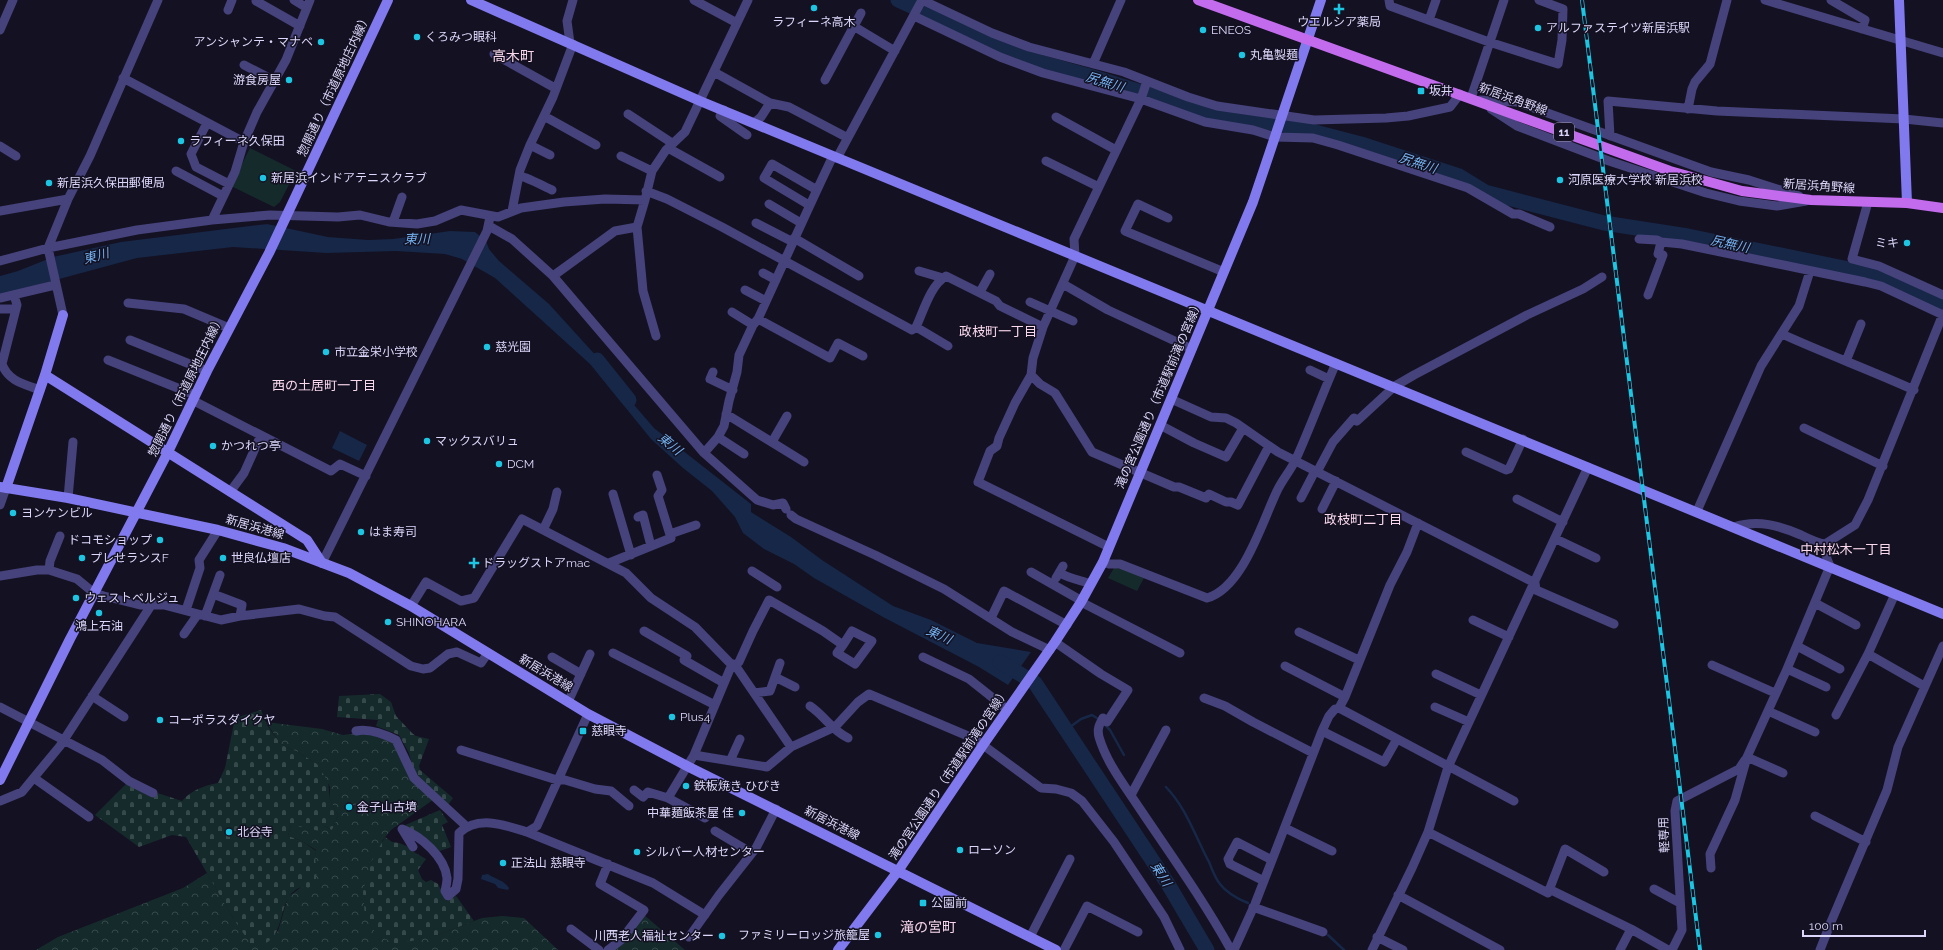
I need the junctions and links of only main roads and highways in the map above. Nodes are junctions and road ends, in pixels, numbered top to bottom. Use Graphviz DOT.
graph roads {
  1 [pos="1198,0"];
  2 [pos="1943,208"];
  1 -- 2 [label="main road, 新居浜角野線 / 11"];
}
